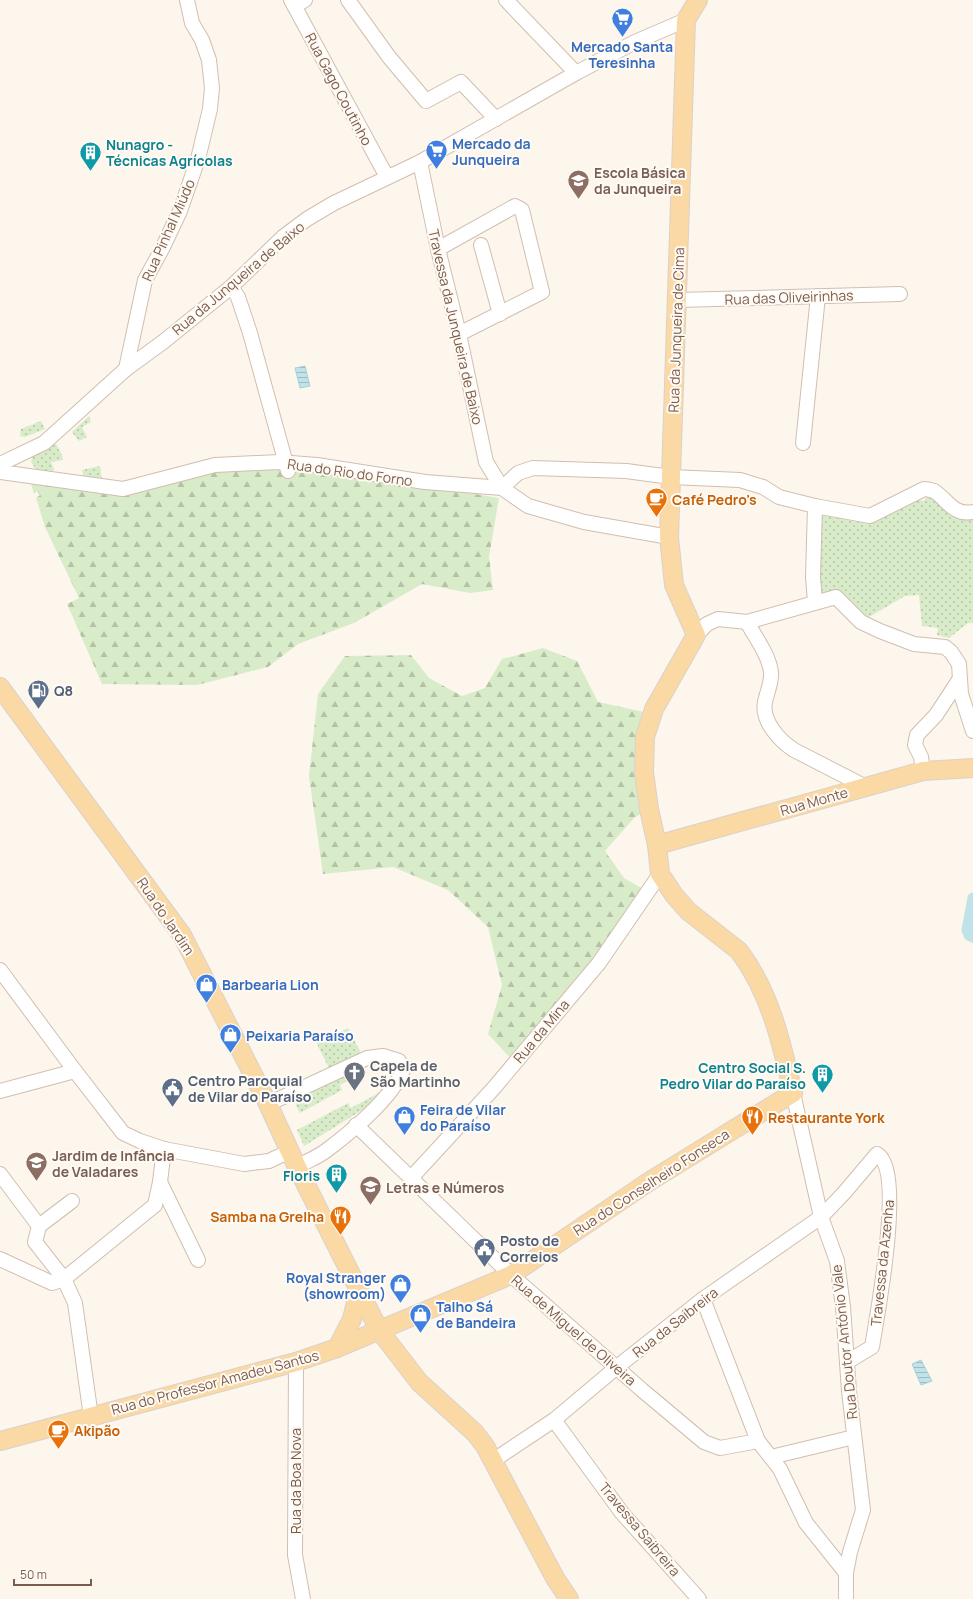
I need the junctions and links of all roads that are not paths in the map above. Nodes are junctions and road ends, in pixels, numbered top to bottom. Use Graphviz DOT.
graph roads {
  1 [pos="187,0"];
  2 [pos="348,0"];
  3 [pos="506,0"];
  4 [pos="698,0"];
  5 [pos="297,2"];
  6 [pos="686,20"];
  7 [pos="576,73"];
  8 [pos="496,119"];
  9 [pos="420,162"];
  10 [pos="387,177"];
  11 [pos="481,245"];
  12 [pos="438,249"];
  13 [pos="231,286"];
  14 [pos="900,294"];
  15 [pos="818,296"];
  16 [pos="677,300"];
  17 [pos="500,314"];
  18 [pos="459,334"];
  19 [pos="126,369"];
  20 [pos="804,443"];
  21 [pos="25,453"];
  22 [pos="0,464"];
  23 [pos="287,467"];
  24 [pos="0,472"];
  25 [pos="26,475"];
  26 [pos="671,477"];
  27 [pos="502,488"];
  28 [pos="815,506"];
  29 [pos="973,512"];
  30 [pos="669,537"];
  31 [pos="815,602"];
  32 [pos="747,622"];
  33 [pos="696,635"];
  34 [pos="959,680"];
  35 [pos="0,687"];
  36 [pos="973,731"];
  37 [pos="973,768"];
  38 [pos="923,771"];
  39 [pos="864,786"];
  40 [pos="657,846"];
  41 [pos="660,874"];
  42 [pos="0,970"];
  43 [pos="74,1071"];
  44 [pos="0,1091"];
  45 [pos="793,1093"];
  46 [pos="268,1104"];
  47 [pos="356,1125"];
  48 [pos="164,1150"];
  49 [pos="877,1154"];
  50 [pos="294,1159"];
  51 [pos="0,1174"];
  52 [pos="411,1178"];
  53 [pos="160,1182"];
  54 [pos="72,1201"];
  55 [pos="821,1217"];
  56 [pos="39,1226"];
  57 [pos="0,1259"];
  58 [pos="198,1260"];
  59 [pos="511,1275"];
  60 [pos="65,1278"];
  61 [pos="359,1290"];
  62 [pos="703,1299"];
  63 [pos="379,1330"];
  64 [pos="337,1348"];
  65 [pos="296,1362"];
  66 [pos="847,1362"];
  67 [pos="617,1367"];
  68 [pos="91,1417"];
  69 [pos="554,1420"];
  70 [pos="854,1437"];
  71 [pos="758,1441"];
  72 [pos="0,1442"];
  73 [pos="771,1457"];
  74 [pos="494,1460"];
  75 [pos="846,1573"];
  76 [pos="303,1599"];
  77 [pos="569,1599"];
  78 [pos="699,1599"];
  79 [pos="846,1599"];
  1 -- 19 [label="street, Rua Pinhal Miúdo"];
  2 -- 8 [label="street"];
  3 -- 7 [label="street"];
  4 -- 6 [label="main road"];
  5 -- 10 [label="street, Rua Gago Coutinho"];
  6 -- 7 [label="street, Rua da Junqueira de Baixo"];
  6 -- 16 [label="main road, Rua da Junqueira de Cima"];
  7 -- 8 [label="street, Rua da Junqueira de Baixo"];
  8 -- 9 [label="street, Rua da Junqueira de Baixo"];
  9 -- 10 [label="street, Rua da Junqueira de Baixo"];
  9 -- 12 [label="street, Travessa da Junqueira de Baixo"];
  10 -- 13 [label="street, Rua da Junqueira de Baixo"];
  11 -- 17 [label="street"];
  12 -- 17 [label="street"];
  12 -- 18 [label="street, Travessa da Junqueira de Baixo"];
  13 -- 19 [label="street, Rua da Junqueira de Baixo"];
  13 -- 23 [label="street"];
  14 -- 15 [label="street, Rua das Oliveirinhas"];
  15 -- 16 [label="street, Rua das Oliveirinhas"];
  15 -- 20 [label="street"];
  16 -- 26 [label="main road, Rua da Junqueira de Cima"];
  17 -- 18 [label="street"];
  18 -- 27 [label="street, Travessa da Junqueira de Baixo"];
  19 -- 21 [label="street, Rua da Junqueira de Baixo"];
  21 -- 22 [label="street, Rua da Junqueira de Baixo"];
  21 -- 25 [label="street"];
  23 -- 25 [label="street, Rua do Rio do Forno"];
  23 -- 27 [label="street, Rua do Rio do Forno"];
  24 -- 25 [label="street, Rua do Rio do Forno"];
  26 -- 27 [label="street"];
  26 -- 28 [label="street"];
  26 -- 30 [label="main road, Rua da Junqueira de Cima"];
  27 -- 30 [label="street"];
  28 -- 29 [label="street"];
  28 -- 31 [label="street"];
  30 -- 33 [label="main road, Rua da Junqueira de Cima"];
  31 -- 32 [label="street"];
  31 -- 34 [label="street"];
  32 -- 33 [label="street"];
  32 -- 39 [label="street"];
  33 -- 40 [label="main road, Rua Doutor António Vale"];
  34 -- 36 [label="street"];
  34 -- 38 [label="street"];
  35 -- 46 [label="main road, Rua do Jardim"];
  37 -- 38 [label="main road, Rua Monte"];
  38 -- 39 [label="main road, Rua Monte"];
  39 -- 40 [label="main road, Rua Monte"];
  40 -- 41 [label="main road, Rua Doutor António Vale"];
  41 -- 45 [label="main road, Rua Doutor António Vale"];
  41 -- 52 [label="street, Rua da Mina"];
  42 -- 43 [label="street"];
  43 -- 44 [label="street"];
  43 -- 48 [label="street"];
  45 -- 55 [label="street, Rua Doutor António Vale"];
  45 -- 59 [label="main road, Rua do Conselheiro Fonseca"];
  46 -- 47 [label="street"];
  46 -- 50 [label="main road, Rua do Jardim"];
  47 -- 50 [label="street"];
  47 -- 52 [label="street, Rua de Miguel de Oliveira"];
  48 -- 50 [label="street"];
  48 -- 53 [label="street"];
  49 -- 55 [label="street, Rua da Saibreira"];
  49 -- 66 [label="street, Travessa da Azenha"];
  50 -- 61 [label="main road, Rua do Jardim"];
  51 -- 56 [label="street"];
  52 -- 59 [label="street, Rua de Miguel de Oliveira"];
  53 -- 58 [label="street"];
  53 -- 60 [label="street"];
  54 -- 56 [label="street"];
  55 -- 62 [label="street, Rua da Saibreira"];
  55 -- 66 [label="street, Rua Doutor António Vale"];
  56 -- 60 [label="street"];
  57 -- 60 [label="street"];
  59 -- 63 [label="main road, Rua do Conselheiro Fonseca"];
  59 -- 67 [label="street, Rua de Miguel de Oliveira"];
  60 -- 68 [label="street"];
  61 -- 63 [label="main road, Rua do Jardim"];
  61 -- 64 [label="main road"];
  62 -- 67 [label="street, Rua da Saibreira"];
  62 -- 71 [label="street"];
  63 -- 64 [label="main road, Rua do Professor Amadeu Santos"];
  63 -- 74 [label="main road, Rua do Jardim"];
  64 -- 65 [label="main road, Rua do Professor Amadeu Santos"];
  65 -- 68 [label="main road, Rua do Professor Amadeu Santos"];
  65 -- 76 [label="street, Rua da Boa Nova"];
  66 -- 70 [label="street, Rua Doutor António Vale"];
  67 -- 69 [label="street, Rua da Saibreira"];
  67 -- 71 [label="street, Rua de Miguel de Oliveira"];
  68 -- 72 [label="main road, Rua do Professor Amadeu Santos"];
  69 -- 74 [label="street, Rua da Saibreira"];
  69 -- 78 [label="street, Travessa Saibreira"];
  70 -- 73 [label="street"];
  70 -- 75 [label="street, Rua Doutor António Vale"];
  71 -- 73 [label="street"];
  73 -- 75 [label="street"];
  74 -- 77 [label="main road, Rua do Jardim"];
  75 -- 79 [label="street, Rua Doutor António Vale"];
}
